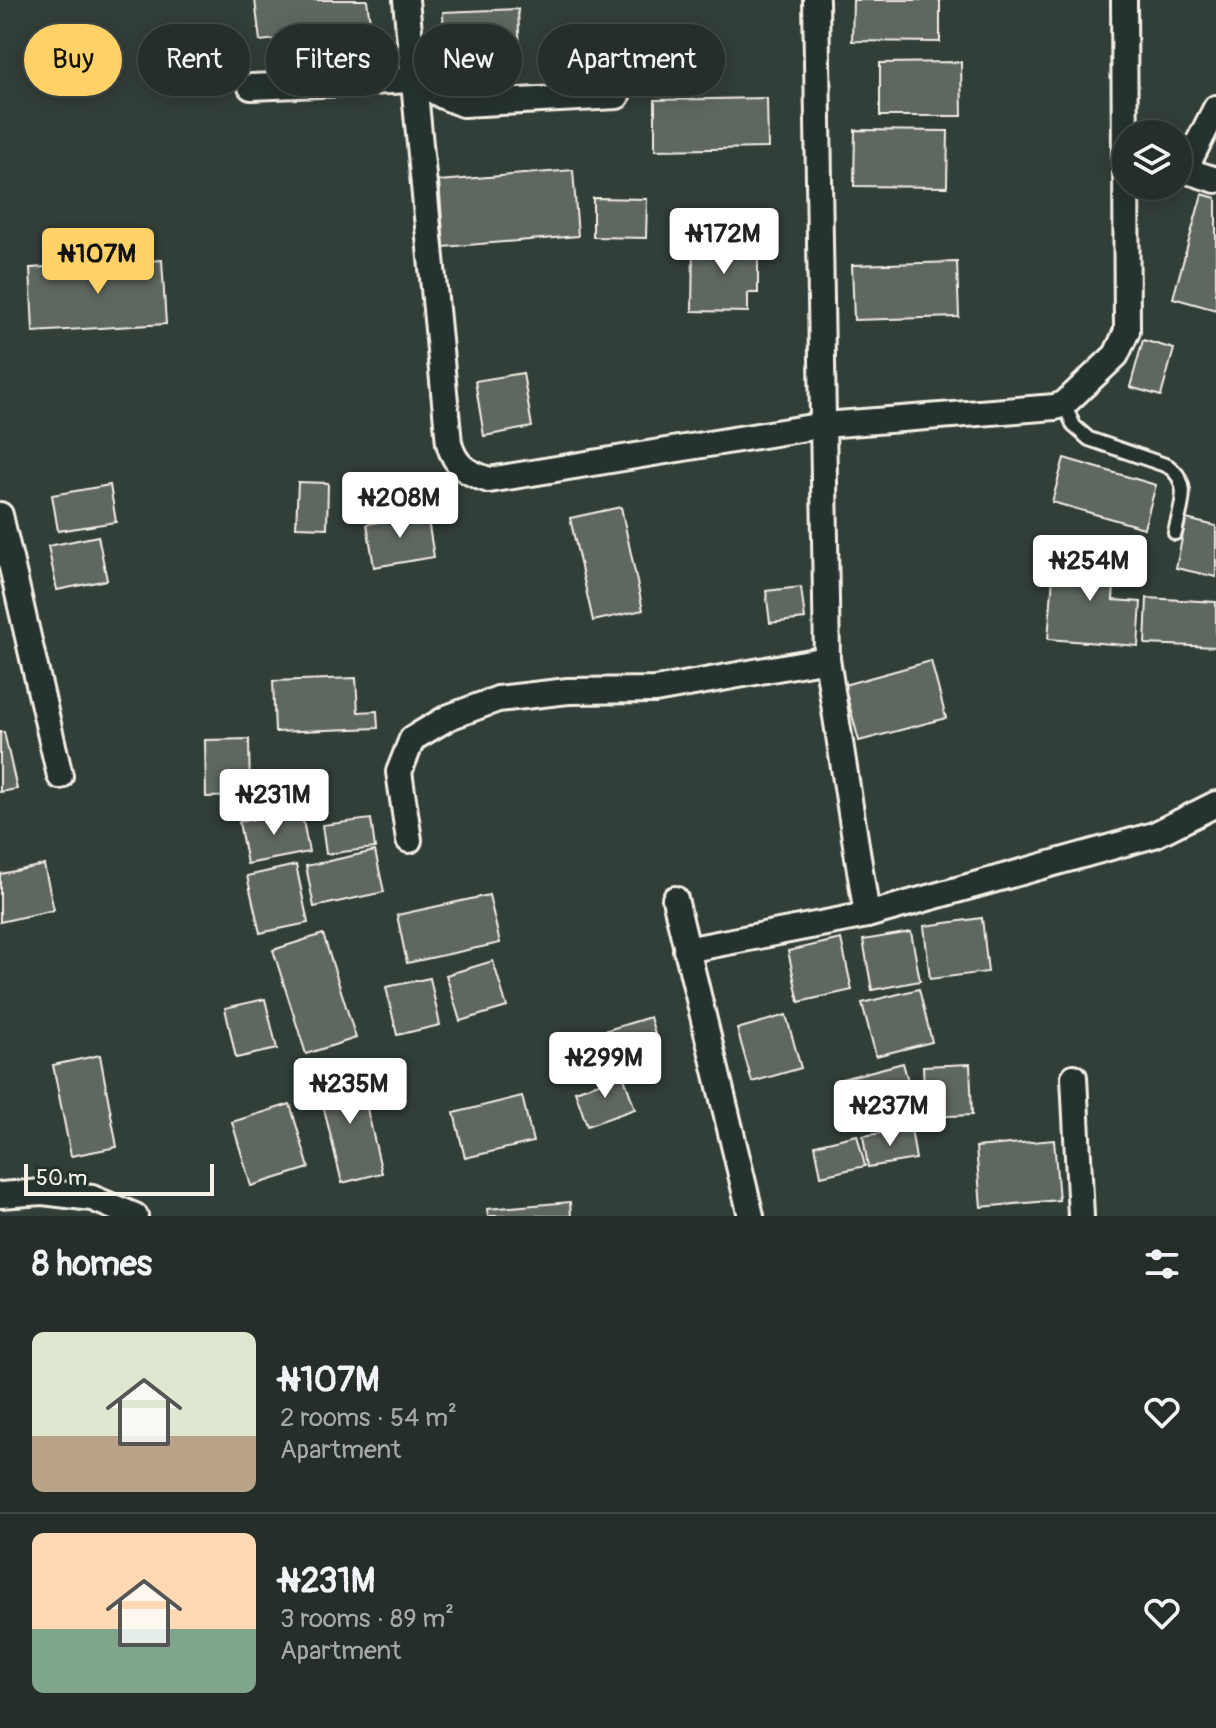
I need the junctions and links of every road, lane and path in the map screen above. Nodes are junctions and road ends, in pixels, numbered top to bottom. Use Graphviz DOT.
graph roads {
  1 [pos="406,0"];
  2 [pos="816,0"];
  3 [pos="1124,0"];
  4 [pos="414,80"];
  5 [pos="251,87"];
  6 [pos="416,96"];
  7 [pos="443,96"];
  8 [pos="617,96"];
  9 [pos="1216,108"];
  10 [pos="1125,120"];
  11 [pos="1192,150"];
  12 [pos="1192,172"];
  13 [pos="1216,180"];
  14 [pos="1126,200"];
  15 [pos="1064,404"];
  16 [pos="824,425"];
  17 [pos="0,515"];
  18 [pos="1175,533"];
  19 [pos="827,659"];
  20 [pos="60,776"];
  21 [pos="1216,804"];
  22 [pos="409,840"];
  23 [pos="675,899"];
  24 [pos="867,915"];
  25 [pos="686,950"];
  26 [pos="1074,1077"];
  27 [pos="0,1195"];
  28 [pos="135,1216"];
  29 [pos="751,1216"];
  30 [pos="1081,1216"];
  1 -- 4 [label="street"];
  2 -- 16 [label="street"];
  3 -- 10 [label="street"];
  4 -- 5 [label="street"];
  6 -- 16 [label="street"];
  7 -- 8 [label="street"];
  9 -- 11 [label="street"];
  12 -- 13 [label="street"];
  14 -- 15 [label="street"];
  15 -- 16 [label="street"];
  15 -- 18 [label="lane"];
  16 -- 19 [label="street"];
  17 -- 20 [label="street"];
  19 -- 22 [label="street"];
  19 -- 24 [label="street"];
  21 -- 24 [label="street"];
  23 -- 25 [label="street"];
  24 -- 25 [label="street"];
  25 -- 29 [label="street"];
  26 -- 30 [label="street"];
  27 -- 28 [label="street"];
}
